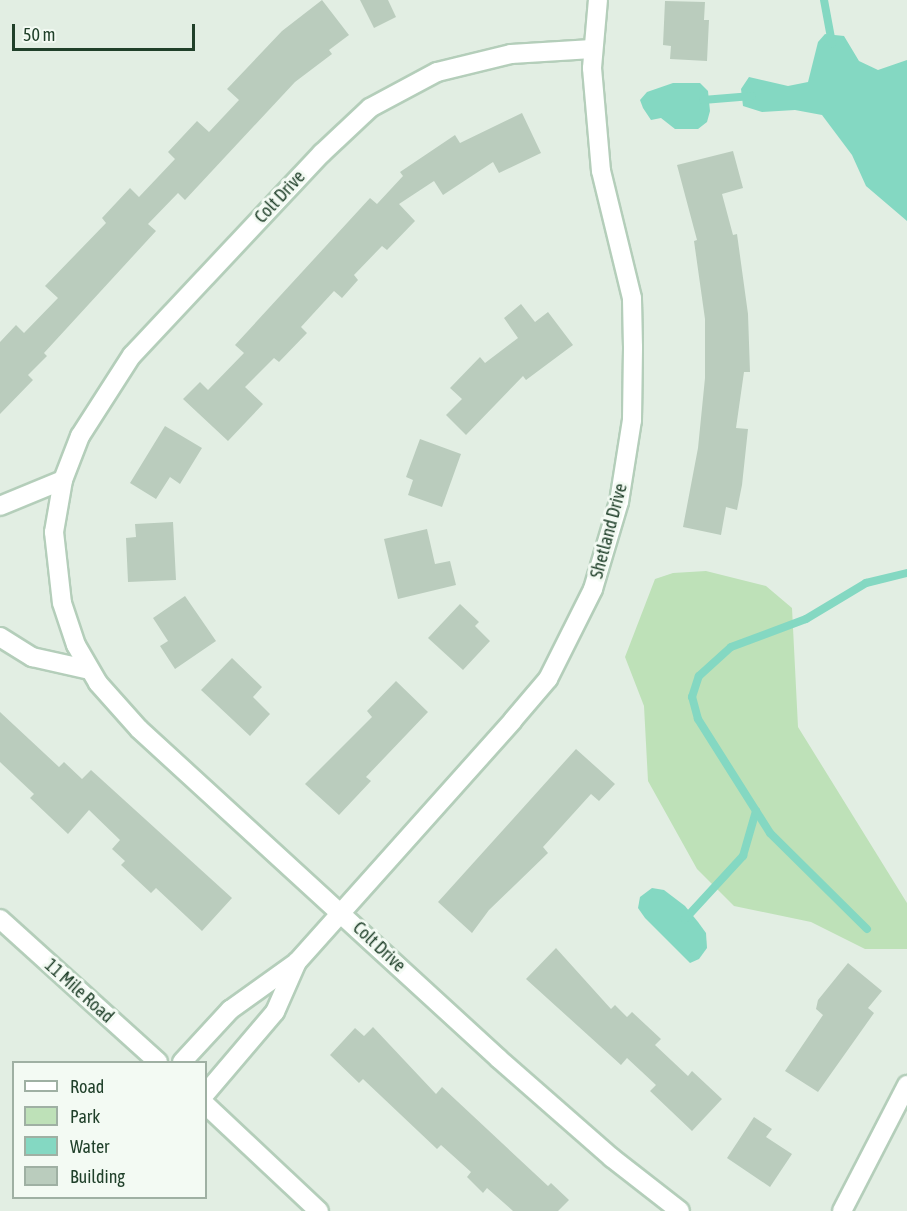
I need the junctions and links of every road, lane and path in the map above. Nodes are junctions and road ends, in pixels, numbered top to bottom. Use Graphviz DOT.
graph roads {
  1 [pos="598,0"];
  2 [pos="592,49"];
  3 [pos="63,480"];
  4 [pos="0,506"];
  5 [pos="0,637"];
  6 [pos="90,670"];
  7 [pos="343,913"];
  8 [pos="0,919"];
  9 [pos="297,962"];
  10 [pos="157,1061"];
  11 [pos="183,1061"];
  12 [pos="907,1085"];
  13 [pos="207,1092"];
  14 [pos="207,1106"];
  15 [pos="319,1211"];
  16 [pos="680,1211"];
  17 [pos="842,1211"];
  1 -- 2 [label="street, Shetland Drive"];
  2 -- 3 [label="street, Colt Drive"];
  2 -- 7 [label="street, Shetland Drive"];
  3 -- 4 [label="street"];
  3 -- 6 [label="street, Colt Drive"];
  5 -- 6 [label="street"];
  6 -- 7 [label="street, Colt Drive"];
  7 -- 9 [label="street, Shetland Drive"];
  7 -- 16 [label="street, Colt Drive"];
  8 -- 10 [label="street, 11 Mile Road"];
  9 -- 11 [label="street, Shetland Drive"];
  9 -- 13 [label="street, Shetland Drive"];
  12 -- 17 [label="street"];
  14 -- 15 [label="street"];
}
